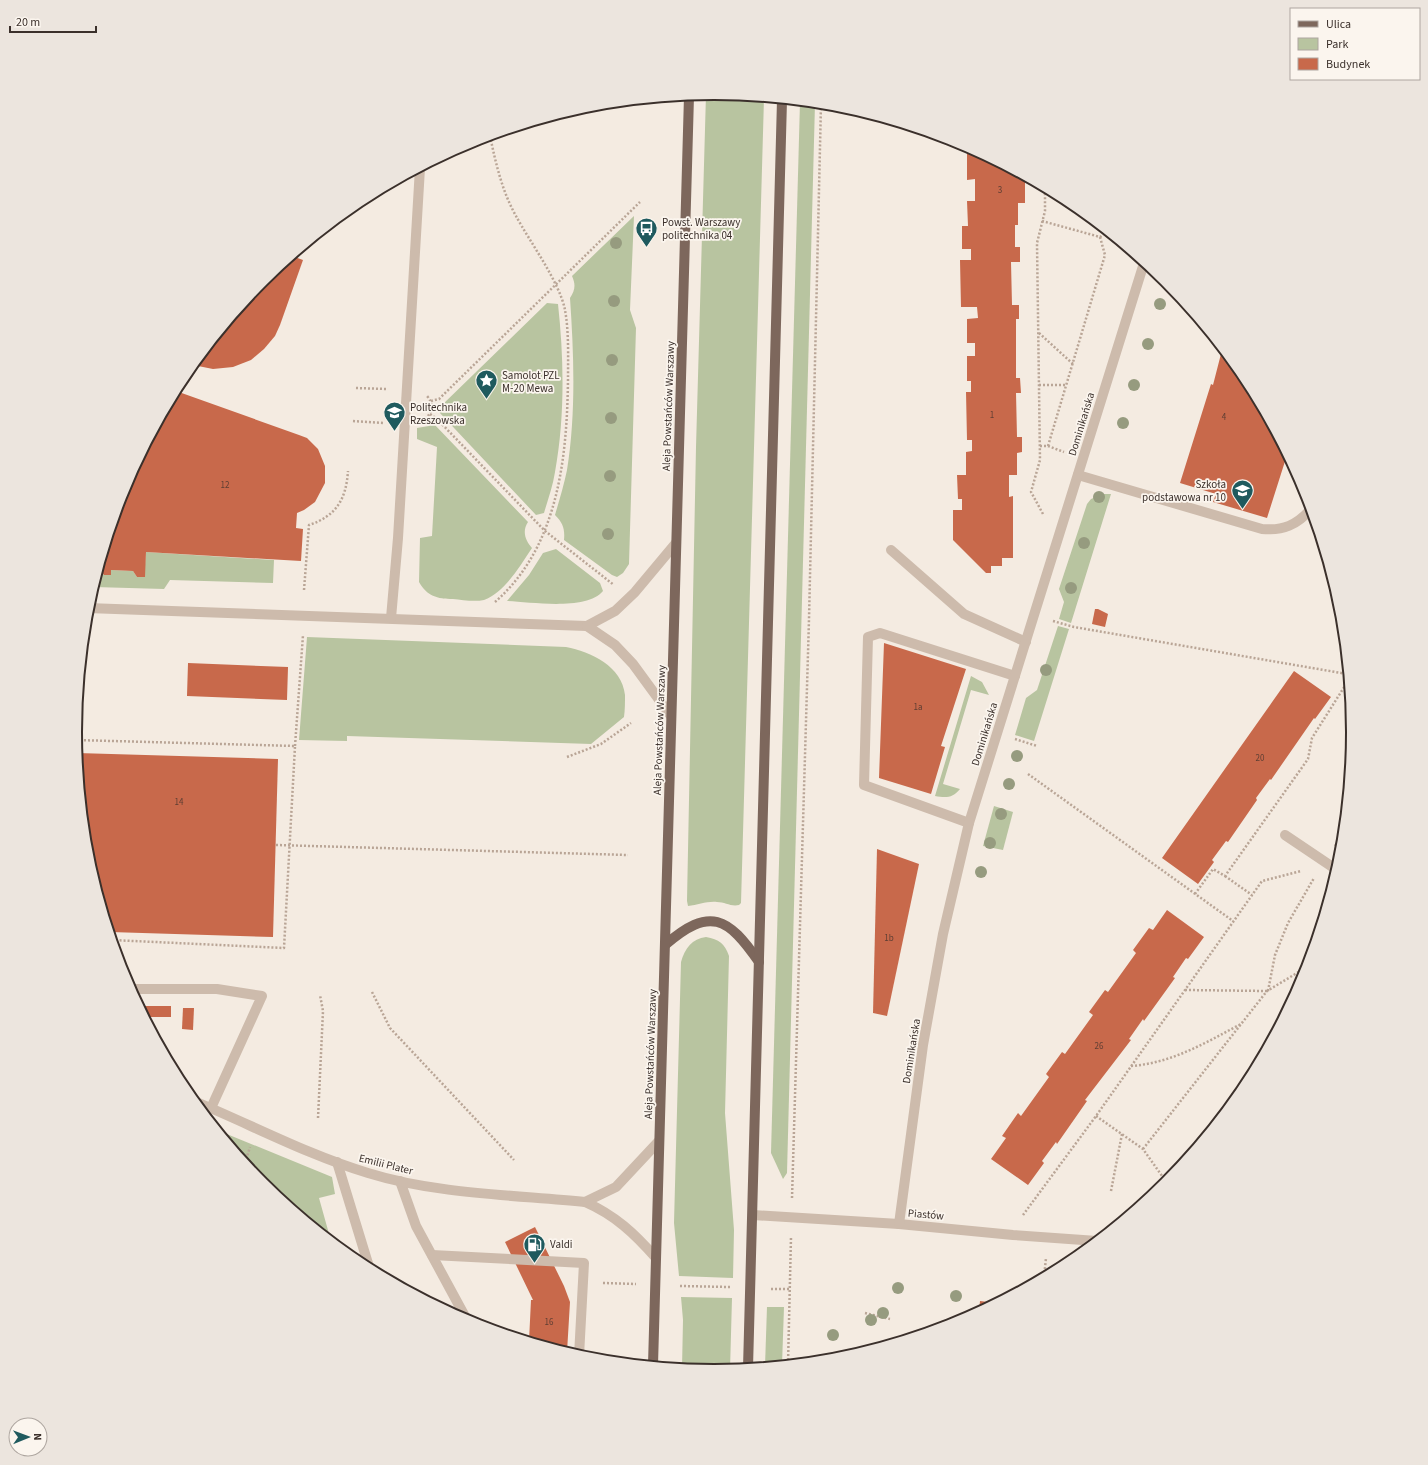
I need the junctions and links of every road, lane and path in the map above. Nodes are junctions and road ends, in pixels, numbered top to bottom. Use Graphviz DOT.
graph roads {
  1 [pos="689,101"];
  2 [pos="782,105"];
  3 [pos="821,110"];
  4 [pos="491,142"];
  5 [pos="420,174"];
  6 [pos="1045,194"];
  7 [pos="640,202"];
  8 [pos="1042,221"];
  9 [pos="1103,235"];
  10 [pos="1100,237"];
  11 [pos="1142,268"];
  12 [pos="556,285"];
  13 [pos="1039,333"];
  14 [pos="1073,364"];
  15 [pos="1039,385"];
  16 [pos="1066,385"];
  17 [pos="356,388"];
  18 [pos="378,388"];
  19 [pos="431,401"];
  20 [pos="430,414"];
  21 [pos="353,420"];
  22 [pos="376,422"];
  23 [pos="1048,446"];
  24 [pos="348,471"];
  25 [pos="1078,475"];
  26 [pos="1306,513"];
  27 [pos="1044,516"];
  28 [pos="545,531"];
  29 [pos="676,543"];
  30 [pos="891,550"];
  31 [pos="620,582"];
  32 [pos="304,590"];
  33 [pos="493,604"];
  34 [pos="94,608"];
  35 [pos="391,618"];
  36 [pos="1059,622"];
  37 [pos="587,626"];
  38 [pos="303,632"];
  39 [pos="1026,642"];
  40 [pos="1343,673"];
  41 [pos="1015,676"];
  42 [pos="1345,686"];
  43 [pos="671,716"];
  44 [pos="631,723"];
  45 [pos="1012,738"];
  46 [pos="82,740"];
  47 [pos="295,746"];
  48 [pos="1037,746"];
  49 [pos="567,758"];
  50 [pos="1028,774"];
  51 [pos="969,824"];
  52 [pos="1285,835"];
  53 [pos="276,845"];
  54 [pos="290,846"];
  55 [pos="628,855"];
  56 [pos="1324,862"];
  57 [pos="1331,867"];
  58 [pos="1319,871"];
  59 [pos="1225,876"];
  60 [pos="1195,894"];
  61 [pos="1252,895"];
  62 [pos="1233,921"];
  63 [pos="118,940"];
  64 [pos="666,945"];
  65 [pos="759,962"];
  66 [pos="1299,972"];
  67 [pos="137,989"];
  68 [pos="1184,990"];
  69 [pos="1267,991"];
  70 [pos="372,992"];
  71 [pos="320,995"];
  72 [pos="1243,1023"];
  73 [pos="1131,1066"];
  74 [pos="205,1106"];
  75 [pos="210,1108"];
  76 [pos="1096,1116"];
  77 [pos="318,1118"];
  78 [pos="1122,1134"];
  79 [pos="659,1141"];
  80 [pos="1143,1149"];
  81 [pos="514,1160"];
  82 [pos="337,1162"];
  83 [pos="1163,1177"];
  84 [pos="400,1182"];
  85 [pos="1111,1192"];
  86 [pos="585,1202"];
  87 [pos="753,1215"];
  88 [pos="792,1218"];
  89 [pos="899,1224"];
  90 [pos="1013,1235"];
  91 [pos="1090,1240"];
  92 [pos="432,1255"];
  93 [pos="656,1258"];
  94 [pos="367,1261"];
  95 [pos="583,1283"];
  96 [pos="637,1284"];
  97 [pos="680,1286"];
  98 [pos="732,1287"];
  99 [pos="790,1288"];
  100 [pos="768,1289"];
  101 [pos="462,1312"];
  102 [pos="865,1313"];
  103 [pos="890,1319"];
  104 [pos="579,1349"];
  105 [pos="788,1360"];
  106 [pos="653,1361"];
  107 [pos="748,1363"];
  1 -- 29 [label="main road, Aleja Powstańców Warszawy"];
  2 -- 65 [label="main road"];
  3 -- 88 [label="path"];
  4 -- 12 [label="path"];
  5 -- 35 [label="street"];
  6 -- 8 [label="path"];
  7 -- 12 [label="path"];
  8 -- 10 [label="path"];
  8 -- 13 [label="path"];
  9 -- 10 [label="path"];
  10 -- 14 [label="path"];
  11 -- 25 [label="street, Dominikańska"];
  12 -- 19 [label="path"];
  12 -- 28 [label="path"];
  13 -- 14 [label="path"];
  13 -- 15 [label="path"];
  14 -- 16 [label="path"];
  15 -- 16 [label="path"];
  15 -- 27 [label="path"];
  16 -- 23 [label="path"];
  17 -- 18 [label="path"];
  20 -- 28 [label="path"];
  21 -- 22 [label="path"];
  24 -- 32 [label="path"];
  25 -- 26 [label="street"];
  25 -- 39 [label="street, Dominikańska"];
  28 -- 31 [label="path"];
  28 -- 33 [label="path"];
  29 -- 37 [label="street"];
  29 -- 43 [label="main road, Aleja Powstańców Warszawy"];
  30 -- 39 [label="street"];
  34 -- 35 [label="street"];
  35 -- 37 [label="street"];
  36 -- 40 [label="path"];
  37 -- 43 [label="street"];
  38 -- 47 [label="path"];
  39 -- 41 [label="street, Dominikańska"];
  41 -- 51 [label="street, Dominikańska"];
  41 -- 51 [label="street"];
  42 -- 59 [label="path"];
  43 -- 64 [label="main road, Aleja Powstańców Warszawy"];
  44 -- 49 [label="path"];
  45 -- 48 [label="path"];
  46 -- 47 [label="path"];
  47 -- 54 [label="path"];
  50 -- 60 [label="path"];
  51 -- 89 [label="street, Dominikańska"];
  52 -- 56 [label="street"];
  53 -- 54 [label="path"];
  54 -- 55 [label="path"];
  54 -- 63 [label="path"];
  56 -- 57 [label="street"];
  56 -- 58 [label="path"];
  58 -- 61 [label="path"];
  58 -- 69 [label="path"];
  59 -- 60 [label="path"];
  59 -- 61 [label="path"];
  60 -- 62 [label="path"];
  61 -- 62 [label="path"];
  62 -- 68 [label="path"];
  64 -- 65 [label="main road"];
  64 -- 79 [label="main road, Aleja Powstańców Warszawy"];
  65 -- 87 [label="main road"];
  66 -- 69 [label="path"];
  67 -- 75 [label="street"];
  68 -- 69 [label="path"];
  68 -- 73 [label="path"];
  69 -- 72 [label="path"];
  70 -- 81 [label="path"];
  71 -- 77 [label="path"];
  72 -- 73 [label="path"];
  72 -- 80 [label="path"];
  73 -- 76 [label="path"];
  74 -- 75 [label="street, Emilii Plater"];
  75 -- 82 [label="street, Emilii Plater"];
  76 -- 78 [label="path"];
  76 -- 90 [label="path"];
  78 -- 80 [label="path"];
  78 -- 85 [label="path"];
  79 -- 86 [label="street"];
  79 -- 93 [label="main road, Aleja Powstańców Warszawy"];
  80 -- 83 [label="path"];
  82 -- 84 [label="street, Emilii Plater"];
  82 -- 94 [label="street"];
  84 -- 86 [label="street, Emilii Plater"];
  84 -- 92 [label="street"];
  86 -- 93 [label="street, Emilii Plater"];
  87 -- 88 [label="street, Piastów"];
  87 -- 107 [label="main road"];
  88 -- 89 [label="street, Piastów"];
  88 -- 99 [label="path"];
  89 -- 90 [label="street, Piastów"];
  90 -- 91 [label="street, Piastów"];
  92 -- 95 [label="street"];
  92 -- 101 [label="street"];
  93 -- 106 [label="main road, Aleja Powstańców Warszawy"];
  95 -- 96 [label="path"];
  95 -- 104 [label="street"];
  97 -- 98 [label="path"];
  99 -- 100 [label="path"];
  99 -- 105 [label="path"];
  102 -- 103 [label="path"];
}
